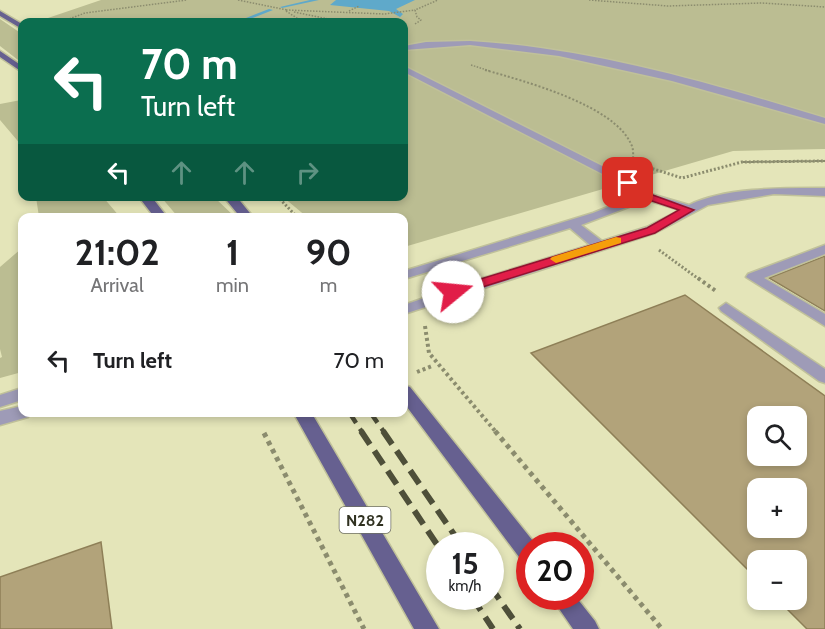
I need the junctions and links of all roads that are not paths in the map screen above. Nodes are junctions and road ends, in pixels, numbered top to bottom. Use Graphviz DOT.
graph roads {
  1 [pos="0,13"];
  2 [pos="18,24"];
  3 [pos="408,47"];
  4 [pos="0,53"];
  5 [pos="18,67"];
  6 [pos="408,71"];
  7 [pos="825,121"];
  8 [pos="825,192"];
  9 [pos="647,196"];
  10 [pos="148,201"];
  11 [pos="233,201"];
  12 [pos="688,210"];
  13 [pos="158,213"];
  14 [pos="244,213"];
  15 [pos="572,224"];
  16 [pos="600,246"];
  17 [pos="825,249"];
  18 [pos="450,261"];
  19 [pos="408,273"];
  20 [pos="474,285"];
  21 [pos="409,308"];
  22 [pos="726,308"];
  23 [pos="825,321"];
  24 [pos="825,377"];
  25 [pos="18,395"];
  26 [pos="408,396"];
  27 [pos="0,401"];
  28 [pos="18,412"];
  29 [pos="305,417"];
  30 [pos="0,418"];
  31 [pos="516,536"];
  32 [pos="572,610"];
  33 [pos="427,629"];
  34 [pos="587,629"];
  1 -- 2 [label="main road"];
  3 -- 7 [label="street"];
  4 -- 5 [label="main road"];
  6 -- 9 [label="street"];
  8 -- 12 [label="street"];
  9 -- 12 [label="street"];
  9 -- 15 [label="street"];
  10 -- 13 [label="main road"];
  11 -- 14 [label="main road"];
  12 -- 16 [label="street"];
  15 -- 16 [label="street"];
  15 -- 18 [label="street"];
  16 -- 20 [label="street"];
  17 -- 23 [label="street"];
  18 -- 19 [label="street"];
  18 -- 20 [label="street"];
  20 -- 21 [label="street"];
  22 -- 24 [label="street"];
  25 -- 27 [label="street"];
  26 -- 31 [label="main road"];
  28 -- 30 [label="street"];
  29 -- 33 [label="main road, N282"];
  32 -- 34 [label="main road"];
}
